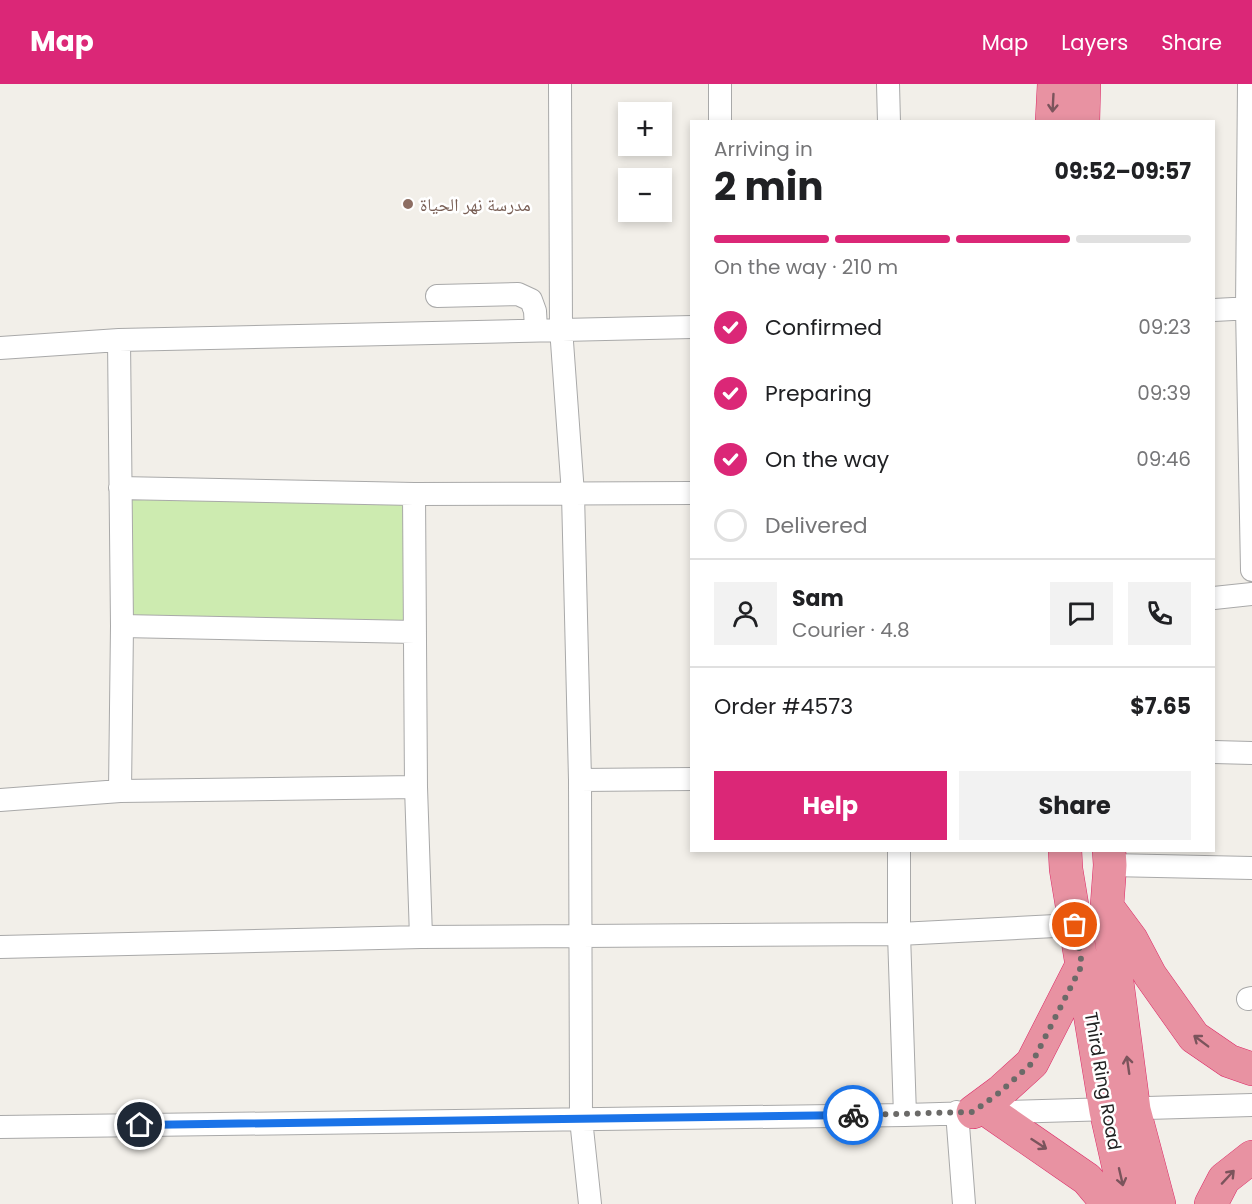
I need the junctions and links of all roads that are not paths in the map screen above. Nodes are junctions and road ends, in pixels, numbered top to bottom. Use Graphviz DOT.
graph roads {
  1 [pos="560,84"];
  2 [pos="720,84"];
  3 [pos="888,84"];
  4 [pos="1054,84"];
  5 [pos="1084,84"];
  6 [pos="1249,84"];
  7 [pos="720,120"];
  8 [pos="889,120"];
  9 [pos="1052,120"];
  10 [pos="1083,120"];
  11 [pos="437,296"];
  12 [pos="1250,308"];
  13 [pos="1215,310"];
  14 [pos="690,327"];
  15 [pos="561,328"];
  16 [pos="536,329"];
  17 [pos="119,340"];
  18 [pos="0,348"];
  19 [pos="120,488"];
  20 [pos="690,493"];
  21 [pos="414,494"];
  22 [pos="573,494"];
  23 [pos="1252,570"];
  24 [pos="1252,594"];
  25 [pos="1215,598"];
  26 [pos="122,626"];
  27 [pos="415,632"];
  28 [pos="1215,752"];
  29 [pos="1252,753"];
  30 [pos="690,779"];
  31 [pos="580,780"];
  32 [pos="416,787"];
  33 [pos="120,791"];
  34 [pos="0,800"];
  35 [pos="900,852"];
  36 [pos="1065,852"];
  37 [pos="1109,858"];
  38 [pos="1252,868"];
  39 [pos="1107,906"];
  40 [pos="1075,925"];
  41 [pos="899,934"];
  42 [pos="421,937"];
  43 [pos="581,938"];
  44 [pos="0,947"];
  45 [pos="1082,965"];
  46 [pos="1252,1069"];
  47 [pos="1252,1105"];
  48 [pos="1120,1110"];
  49 [pos="973,1112"];
  50 [pos="905,1115"];
  51 [pos="581,1119"];
  52 [pos="0,1127"];
  53 [pos="1252,1157"];
  54 [pos="590,1204"];
  55 [pos="964,1204"];
  56 [pos="1108,1204"];
  57 [pos="1127,1204"];
  58 [pos="1159,1204"];
  59 [pos="1211,1204"];
  1 -- 15 [label="street"];
  2 -- 7 [label="street"];
  3 -- 8 [label="street"];
  4 -- 9 [label="highway, one-way"];
  5 -- 10 [label="highway"];
  6 -- 12 [label="street"];
  11 -- 16 [label="street"];
  12 -- 13 [label="street"];
  12 -- 23 [label="street"];
  14 -- 15 [label="street"];
  15 -- 16 [label="street"];
  15 -- 22 [label="street"];
  16 -- 17 [label="street"];
  17 -- 18 [label="street"];
  17 -- 19 [label="street"];
  19 -- 21 [label="street"];
  19 -- 26 [label="street"];
  20 -- 22 [label="street"];
  21 -- 22 [label="street"];
  21 -- 27 [label="street"];
  22 -- 31 [label="street"];
  24 -- 25 [label="street"];
  26 -- 27 [label="street"];
  26 -- 33 [label="street"];
  27 -- 32 [label="street"];
  28 -- 29 [label="street"];
  30 -- 31 [label="street"];
  31 -- 43 [label="street"];
  32 -- 33 [label="street"];
  32 -- 42 [label="street"];
  33 -- 34 [label="street"];
  35 -- 41 [label="street"];
  36 -- 40 [label="highway, Third Ring Road"];
  37 -- 38 [label="street"];
  37 -- 39 [label="highway, Third Ring Road"];
  46 -- 39 [label="highway, one-way"];
  48 -- 39 [label="highway, Third Ring Road, one-way"];
  40 -- 41 [label="street"];
  40 -- 45 [label="highway, Third Ring Road"];
  41 -- 43 [label="street"];
  41 -- 50 [label="street"];
  42 -- 43 [label="street"];
  42 -- 44 [label="street"];
  43 -- 51 [label="street"];
  45 -- 48 [label="highway, Third Ring Road"];
  45 -- 49 [label="highway"];
  47 -- 48 [label="street"];
  48 -- 49 [label="street"];
  48 -- 57 [label="highway, Third Ring Road, one-way"];
  48 -- 58 [label="highway, Third Ring Road"];
  49 -- 50 [label="street"];
  49 -- 55 [label="street"];
  49 -- 56 [label="highway, one-way"];
  50 -- 51 [label="street"];
  51 -- 52 [label="street"];
  51 -- 54 [label="street"];
  59 -- 53 [label="highway, one-way"];
}
